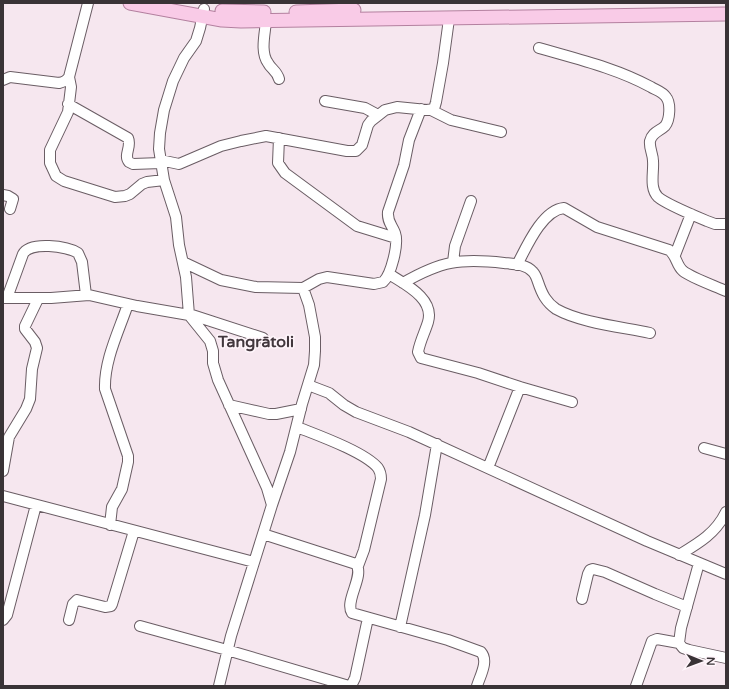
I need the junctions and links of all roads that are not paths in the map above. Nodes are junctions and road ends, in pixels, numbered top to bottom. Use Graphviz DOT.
graph roads {
  1 [pos="88,3"];
  2 [pos="130,3"];
  3 [pos="172,3"];
  4 [pos="726,6"];
  5 [pos="221,7"];
  6 [pos="203,12"];
  7 [pos="726,14"];
  8 [pos="449,18"];
  9 [pos="266,21"];
  10 [pos="539,48"];
  11 [pos="69,77"];
  12 [pos="279,79"];
  13 [pos="3,80"];
  14 [pos="325,101"];
  15 [pos="68,104"];
  16 [pos="426,110"];
  17 [pos="378,115"];
  18 [pos="501,132"];
  19 [pos="279,138"];
  20 [pos="160,162"];
  21 [pos="164,180"];
  22 [pos="3,195"];
  23 [pos="471,201"];
  24 [pos="10,210"];
  25 [pos="691,214"];
  26 [pos="726,224"];
  27 [pos="396,238"];
  28 [pos="675,256"];
  29 [pos="183,262"];
  30 [pos="453,262"];
  31 [pos="517,265"];
  32 [pos="389,274"];
  33 [pos="403,283"];
  34 [pos="303,288"];
  35 [pos="726,291"];
  36 [pos="86,295"];
  37 [pos="5,298"];
  38 [pos="38,299"];
  39 [pos="128,304"];
  40 [pos="189,315"];
  41 [pos="650,333"];
  42 [pos="263,338"];
  43 [pos="308,385"];
  44 [pos="520,387"];
  45 [pos="572,402"];
  46 [pos="229,405"];
  47 [pos="301,409"];
  48 [pos="297,427"];
  49 [pos="437,444"];
  50 [pos="704,448"];
  51 [pos="726,454"];
  52 [pos="488,468"];
  53 [pos="3,471"];
  54 [pos="3,496"];
  55 [pos="272,505"];
  56 [pos="36,506"];
  57 [pos="726,512"];
  58 [pos="110,525"];
  59 [pos="134,531"];
  60 [pos="263,534"];
  61 [pos="679,555"];
  62 [pos="254,562"];
  63 [pos="699,563"];
  64 [pos="358,566"];
  65 [pos="726,574"];
  66 [pos="582,599"];
  67 [pos="687,607"];
  68 [pos="368,618"];
  69 [pos="3,620"];
  70 [pos="69,620"];
  71 [pos="140,626"];
  72 [pos="400,627"];
  73 [pos="679,643"];
  74 [pos="228,650"];
  75 [pos="726,658"];
  76 [pos="219,686"];
  77 [pos="477,686"];
  78 [pos="636,686"];
  1 -- 11 [label="street"];
  2 -- 6 [label="main road"];
  3 -- 6 [label="main road"];
  4 -- 5 [label="main road"];
  5 -- 6 [label="main road"];
  6 -- 9 [label="main road"];
  6 -- 20 [label="street"];
  7 -- 8 [label="main road"];
  8 -- 9 [label="main road"];
  8 -- 16 [label="street"];
  9 -- 12 [label="street"];
  10 -- 25 [label="street"];
  11 -- 13 [label="street"];
  11 -- 15 [label="street"];
  14 -- 17 [label="street"];
  15 -- 20 [label="street"];
  15 -- 21 [label="street"];
  16 -- 17 [label="street"];
  16 -- 18 [label="street"];
  16 -- 27 [label="street"];
  17 -- 19 [label="street"];
  19 -- 20 [label="street"];
  19 -- 27 [label="street"];
  20 -- 21 [label="street"];
  21 -- 29 [label="street"];
  22 -- 24 [label="street"];
  23 -- 30 [label="street"];
  25 -- 26 [label="street"];
  25 -- 28 [label="street"];
  27 -- 32 [label="street"];
  28 -- 31 [label="street"];
  28 -- 35 [label="street"];
  29 -- 34 [label="street"];
  29 -- 40 [label="street"];
  30 -- 31 [label="street"];
  30 -- 33 [label="street"];
  31 -- 41 [label="street"];
  32 -- 33 [label="street"];
  32 -- 34 [label="street"];
  33 -- 44 [label="street"];
  34 -- 43 [label="street"];
  36 -- 37 [label="street"];
  36 -- 38 [label="street"];
  36 -- 39 [label="street"];
  37 -- 38 [label="street"];
  38 -- 53 [label="street"];
  39 -- 40 [label="street"];
  39 -- 58 [label="street"];
  40 -- 42 [label="street"];
  40 -- 46 [label="street"];
  43 -- 47 [label="street"];
  43 -- 49 [label="street"];
  44 -- 45 [label="street"];
  44 -- 52 [label="street"];
  46 -- 47 [label="street"];
  46 -- 55 [label="street"];
  47 -- 48 [label="street"];
  48 -- 55 [label="street"];
  48 -- 64 [label="street"];
  49 -- 52 [label="street"];
  49 -- 72 [label="street"];
  50 -- 51 [label="street"];
  52 -- 61 [label="street"];
  54 -- 56 [label="street"];
  55 -- 60 [label="street"];
  56 -- 58 [label="street"];
  56 -- 69 [label="street"];
  57 -- 61 [label="street"];
  58 -- 59 [label="street"];
  59 -- 62 [label="street"];
  59 -- 70 [label="street"];
  60 -- 62 [label="street"];
  60 -- 64 [label="street"];
  61 -- 63 [label="street"];
  62 -- 74 [label="street"];
  63 -- 65 [label="street"];
  63 -- 67 [label="street"];
  64 -- 68 [label="street"];
  66 -- 67 [label="street"];
  67 -- 73 [label="street"];
  68 -- 72 [label="street"];
  68 -- 74 [label="street"];
  71 -- 74 [label="street"];
  72 -- 77 [label="street"];
  73 -- 75 [label="street"];
  73 -- 78 [label="street"];
  74 -- 76 [label="street"];
}
